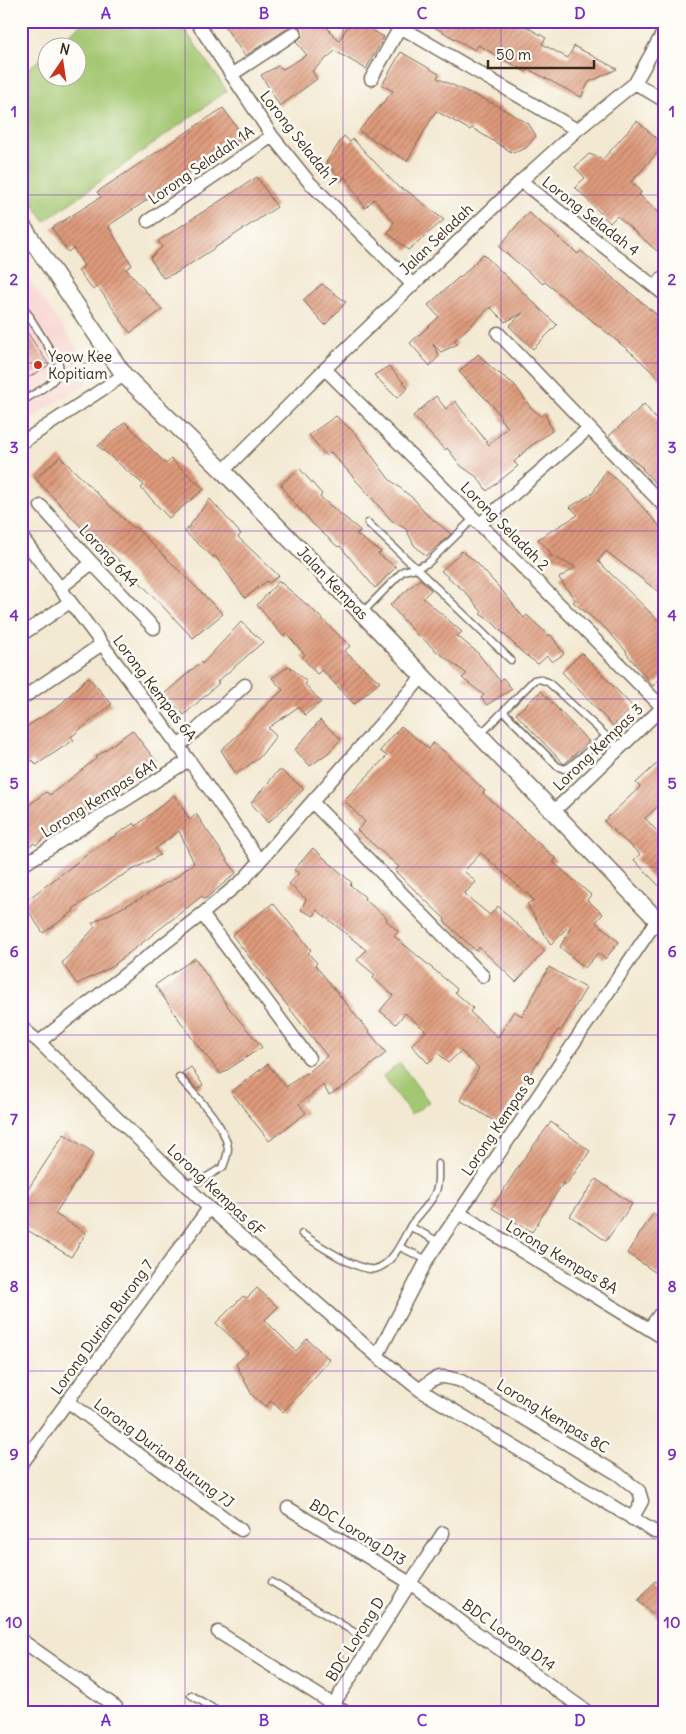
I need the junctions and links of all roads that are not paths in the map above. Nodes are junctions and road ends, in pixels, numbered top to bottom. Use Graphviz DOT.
graph roads {
  1 [pos="196,21"];
  2 [pos="395,24"];
  3 [pos="665,29"];
  4 [pos="295,33"];
  5 [pos="231,75"];
  6 [pos="371,80"];
  7 [pos="635,83"];
  8 [pos="665,101"];
  9 [pos="577,130"];
  10 [pos="272,136"];
  11 [pos="521,181"];
  12 [pos="148,222"];
  13 [pos="21,224"];
  14 [pos="665,275"];
  15 [pos="412,284"];
  16 [pos="660,291"];
  17 [pos="21,303"];
  18 [pos="30,316"];
  19 [pos="21,321"];
  20 [pos="498,333"];
  21 [pos="325,369"];
  22 [pos="124,375"];
  23 [pos="21,402"];
  24 [pos="590,428"];
  25 [pos="21,443"];
  26 [pos="223,471"];
  27 [pos="41,506"];
  28 [pos="665,507"];
  29 [pos="477,521"];
  30 [pos="368,523"];
  31 [pos="21,536"];
  32 [pos="92,563"];
  33 [pos="416,568"];
  34 [pos="60,588"];
  35 [pos="70,602"];
  36 [pos="362,613"];
  37 [pos="154,628"];
  38 [pos="21,635"];
  39 [pos="102,644"];
  40 [pos="511,660"];
  41 [pos="423,676"];
  42 [pos="245,685"];
  43 [pos="21,699"];
  44 [pos="664,706"];
  45 [pos="504,712"];
  46 [pos="480,735"];
  47 [pos="605,738"];
  48 [pos="178,747"];
  49 [pos="619,748"];
  50 [pos="188,760"];
  51 [pos="312,802"];
  52 [pos="553,812"];
  53 [pos="260,861"];
  54 [pos="26,863"];
  55 [pos="202,914"];
  56 [pos="661,924"];
  57 [pos="482,976"];
  58 [pos="21,1027"];
  59 [pos="39,1042"];
  60 [pos="309,1058"];
  61 [pos="178,1077"];
  62 [pos="438,1164"];
  63 [pos="184,1183"];
  64 [pos="209,1208"];
  65 [pos="459,1213"];
  66 [pos="410,1227"];
  67 [pos="302,1234"];
  68 [pos="439,1242"];
  69 [pos="400,1247"];
  70 [pos="427,1260"];
  71 [pos="665,1314"];
  72 [pos="649,1328"];
  73 [pos="665,1339"];
  74 [pos="377,1356"];
  75 [pos="420,1390"];
  76 [pos="68,1401"];
  77 [pos="21,1465"];
  78 [pos="288,1508"];
  79 [pos="632,1519"];
  80 [pos="241,1530"];
  81 [pos="655,1532"];
  82 [pos="443,1533"];
  83 [pos="272,1582"];
  84 [pos="410,1583"];
  85 [pos="218,1632"];
  86 [pos="21,1640"];
  87 [pos="372,1643"];
  88 [pos="191,1695"];
  89 [pos="116,1707"];
  90 [pos="331,1708"];
  91 [pos="221,1713"];
  92 [pos="347,1713"];
  93 [pos="589,1713"];
  1 -- 5 [label="street, Lorong Seladah 1"];
  2 -- 6 [label="street"];
  2 -- 9 [label="street"];
  3 -- 7 [label="street, Jalan Seladah"];
  4 -- 5 [label="street"];
  5 -- 10 [label="street, Lorong Seladah 1"];
  7 -- 8 [label="street"];
  7 -- 9 [label="street, Jalan Seladah"];
  9 -- 11 [label="street, Jalan Seladah"];
  10 -- 12 [label="street, Lorong Seladah 1A"];
  10 -- 15 [label="street, Lorong Seladah 1"];
  11 -- 15 [label="street, Jalan Seladah"];
  11 -- 16 [label="street, Lorong Seladah 4"];
  13 -- 22 [label="street, Jalan Kempas"];
  14 -- 16 [label="street"];
  15 -- 21 [label="street, Jalan Seladah"];
  17 -- 18 [label="lane"];
  18 -- 19 [label="lane"];
  18 -- 23 [label="lane"];
  20 -- 24 [label="street"];
  21 -- 26 [label="street, Jalan Seladah"];
  21 -- 29 [label="street, Lorong Seladah 2"];
  22 -- 25 [label="street"];
  22 -- 26 [label="street, Jalan Kempas"];
  24 -- 28 [label="street"];
  24 -- 29 [label="street"];
  26 -- 36 [label="street, Jalan Kempas"];
  27 -- 32 [label="street, Lorong 6A4"];
  29 -- 33 [label="lane"];
  29 -- 44 [label="street, Lorong Seladah 2"];
  30 -- 33 [label="lane"];
  31 -- 34 [label="street, Lorong Kempas 6A"];
  32 -- 34 [label="street"];
  32 -- 37 [label="street, Lorong 6A4"];
  33 -- 36 [label="lane"];
  33 -- 40 [label="lane"];
  34 -- 35 [label="street, Lorong Kempas 6A"];
  35 -- 38 [label="street"];
  35 -- 39 [label="street, Lorong Kempas 6A"];
  36 -- 41 [label="street, Jalan Kempas"];
  39 -- 43 [label="street"];
  39 -- 48 [label="street, Lorong Kempas 6A"];
  41 -- 46 [label="street, Jalan Kempas"];
  41 -- 51 [label="street"];
  42 -- 48 [label="street"];
  44 -- 49 [label="street, Lorong Kempas 3"];
  45 -- 46 [label="lane"];
  45 -- 47 [label="lane"];
  45 -- 47 [label="lane"];
  46 -- 52 [label="street, Jalan Kempas"];
  47 -- 49 [label="lane"];
  48 -- 50 [label="street, Lorong Kempas 6A"];
  49 -- 52 [label="street, Lorong Kempas 3"];
  50 -- 53 [label="street, Lorong Kempas 6A"];
  50 -- 54 [label="street, Lorong Kempas 6A1"];
  51 -- 53 [label="street"];
  51 -- 57 [label="street"];
  52 -- 56 [label="street, Jalan Kempas"];
  53 -- 55 [label="street"];
  55 -- 59 [label="street"];
  55 -- 60 [label="street"];
  56 -- 65 [label="street, Lorong Kempas 8"];
  58 -- 59 [label="street, Lorong Kempas 6F"];
  59 -- 63 [label="street, Lorong Kempas 6F"];
  61 -- 63 [label="lane"];
  62 -- 66 [label="lane"];
  63 -- 64 [label="street, Lorong Kempas 6F"];
  64 -- 74 [label="street, Lorong Kempas 6F"];
  64 -- 76 [label="street, Lorong Durian Burong 7"];
  65 -- 68 [label="street, Lorong Kempas 8"];
  65 -- 72 [label="street, Lorong Kempas 8A"];
  66 -- 68 [label="lane"];
  66 -- 69 [label="lane"];
  67 -- 69 [label="lane"];
  68 -- 70 [label="street, Lorong Kempas 8"];
  69 -- 70 [label="lane"];
  70 -- 74 [label="street, Lorong Kempas 8"];
  71 -- 72 [label="street"];
  72 -- 73 [label="street, Lorong Kempas 8A"];
  74 -- 75 [label="street"];
  75 -- 79 [label="street"];
  75 -- 79 [label="street, Lorong Kempas 8C"];
  76 -- 77 [label="street, Lorong Durian Burong 7"];
  76 -- 80 [label="street, Lorong Durian Burung 7J"];
  78 -- 84 [label="street, BDC Lorong D13"];
  79 -- 81 [label="street"];
  82 -- 84 [label="street, BDC Lorong D"];
  83 -- 87 [label="lane"];
  84 -- 87 [label="street, BDC Lorong D"];
  84 -- 93 [label="street, BDC Lorong D14"];
  85 -- 90 [label="street"];
  86 -- 89 [label="street"];
  87 -- 90 [label="street, BDC Lorong D"];
  88 -- 91 [label="lane"];
  90 -- 92 [label="street"];
}
